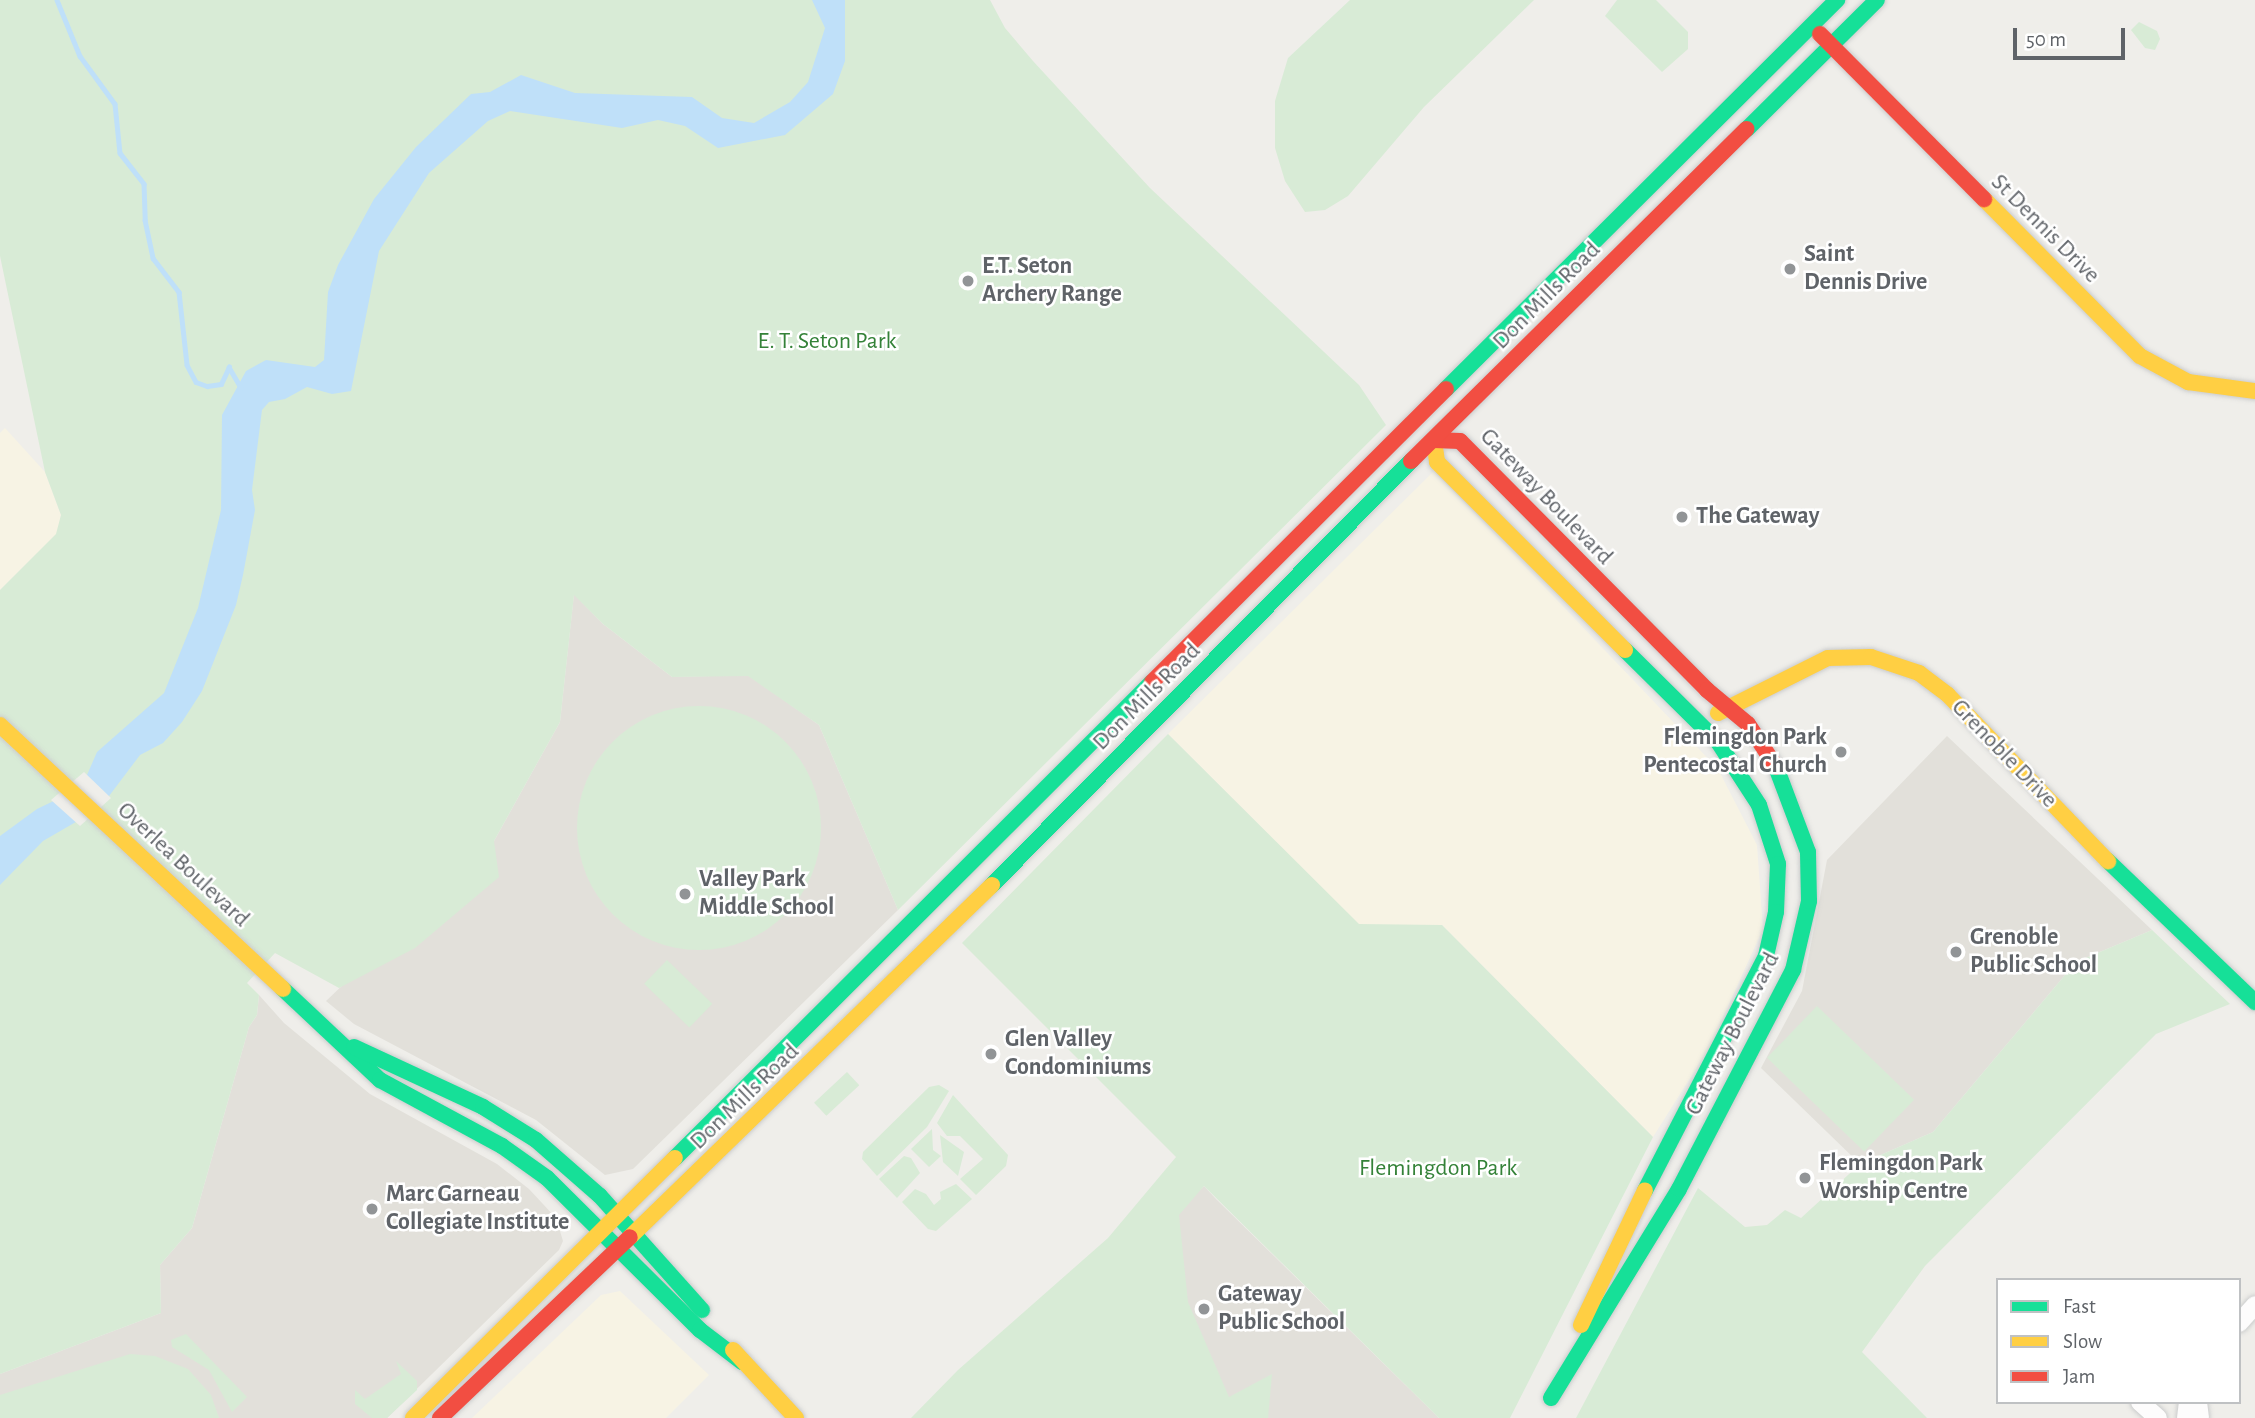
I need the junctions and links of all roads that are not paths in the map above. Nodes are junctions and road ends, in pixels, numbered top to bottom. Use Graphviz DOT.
graph roads {
  1 [pos="1837,0"];
  2 [pos="1877,0"];
  3 [pos="1812,26"];
  4 [pos="1831,46"];
  5 [pos="2255,391"];
  6 [pos="1434,440"];
  7 [pos="1549,532"];
  8 [pos="1531,555"];
  9 [pos="1728,705"];
  10 [pos="1703,724"];
  11 [pos="0,725"];
  12 [pos="2255,1002"];
  13 [pos="334,1038"];
  14 [pos="1699,1085"];
  15 [pos="1727,1098"];
  16 [pos="618,1217"];
  17 [pos="603,1233"];
  18 [pos="633,1235"];
  19 [pos="618,1248"];
  20 [pos="2255,1305"];
  21 [pos="2241,1321"];
  22 [pos="742,1362"];
  23 [pos="1551,1398"];
  24 [pos="2142,1404"];
  25 [pos="412,1418"];
  26 [pos="440,1418"];
  27 [pos="796,1418"];
  28 [pos="1542,1418"];
  29 [pos="2158,1418"];
  1 -- 3 [label="main road, Don Mills Road"];
  2 -- 4 [label="main road, Don Mills Road"];
  3 -- 4 [label="main road, St Dennis Drive"];
  3 -- 16 [label="main road, Don Mills Road"];
  4 -- 5 [label="main road, St Dennis Drive"];
  4 -- 6 [label="main road, Don Mills Road"];
  6 -- 7 [label="main road, Gateway Boulevard"];
  6 -- 8 [label="main road, Gateway Boulevard"];
  6 -- 18 [label="main road, Don Mills Road"];
  7 -- 8 [label="main road"];
  7 -- 9 [label="main road, Gateway Boulevard"];
  8 -- 10 [label="main road, Gateway Boulevard"];
  9 -- 10 [label="main road, Grenoble Drive"];
  9 -- 12 [label="main road, Grenoble Drive"];
  9 -- 15 [label="main road, Gateway Boulevard"];
  10 -- 14 [label="main road, Gateway Boulevard"];
  11 -- 13 [label="main road, Overlea Boulevard"];
  13 -- 16 [label="main road, Overlea Boulevard"];
  13 -- 17 [label="main road, Overlea Boulevard"];
  14 -- 15 [label="main road"];
  14 -- 23 [label="main road, Gateway Boulevard"];
  15 -- 23 [label="main road, Gateway Boulevard"];
  16 -- 17 [label="main road, Don Mills Road"];
  16 -- 18 [label="main road, Overlea Boulevard"];
  17 -- 19 [label="main road, Overlea Boulevard"];
  17 -- 25 [label="main road, Don Mills Road"];
  18 -- 19 [label="main road, Don Mills Road"];
  18 -- 22 [label="main road"];
  19 -- 22 [label="main road"];
  19 -- 26 [label="main road, Don Mills Road"];
  20 -- 21 [label="street"];
  22 -- 27 [label="main road"];
  23 -- 28 [label="main road, Gateway Boulevard"];
  24 -- 29 [label="street"];
}
